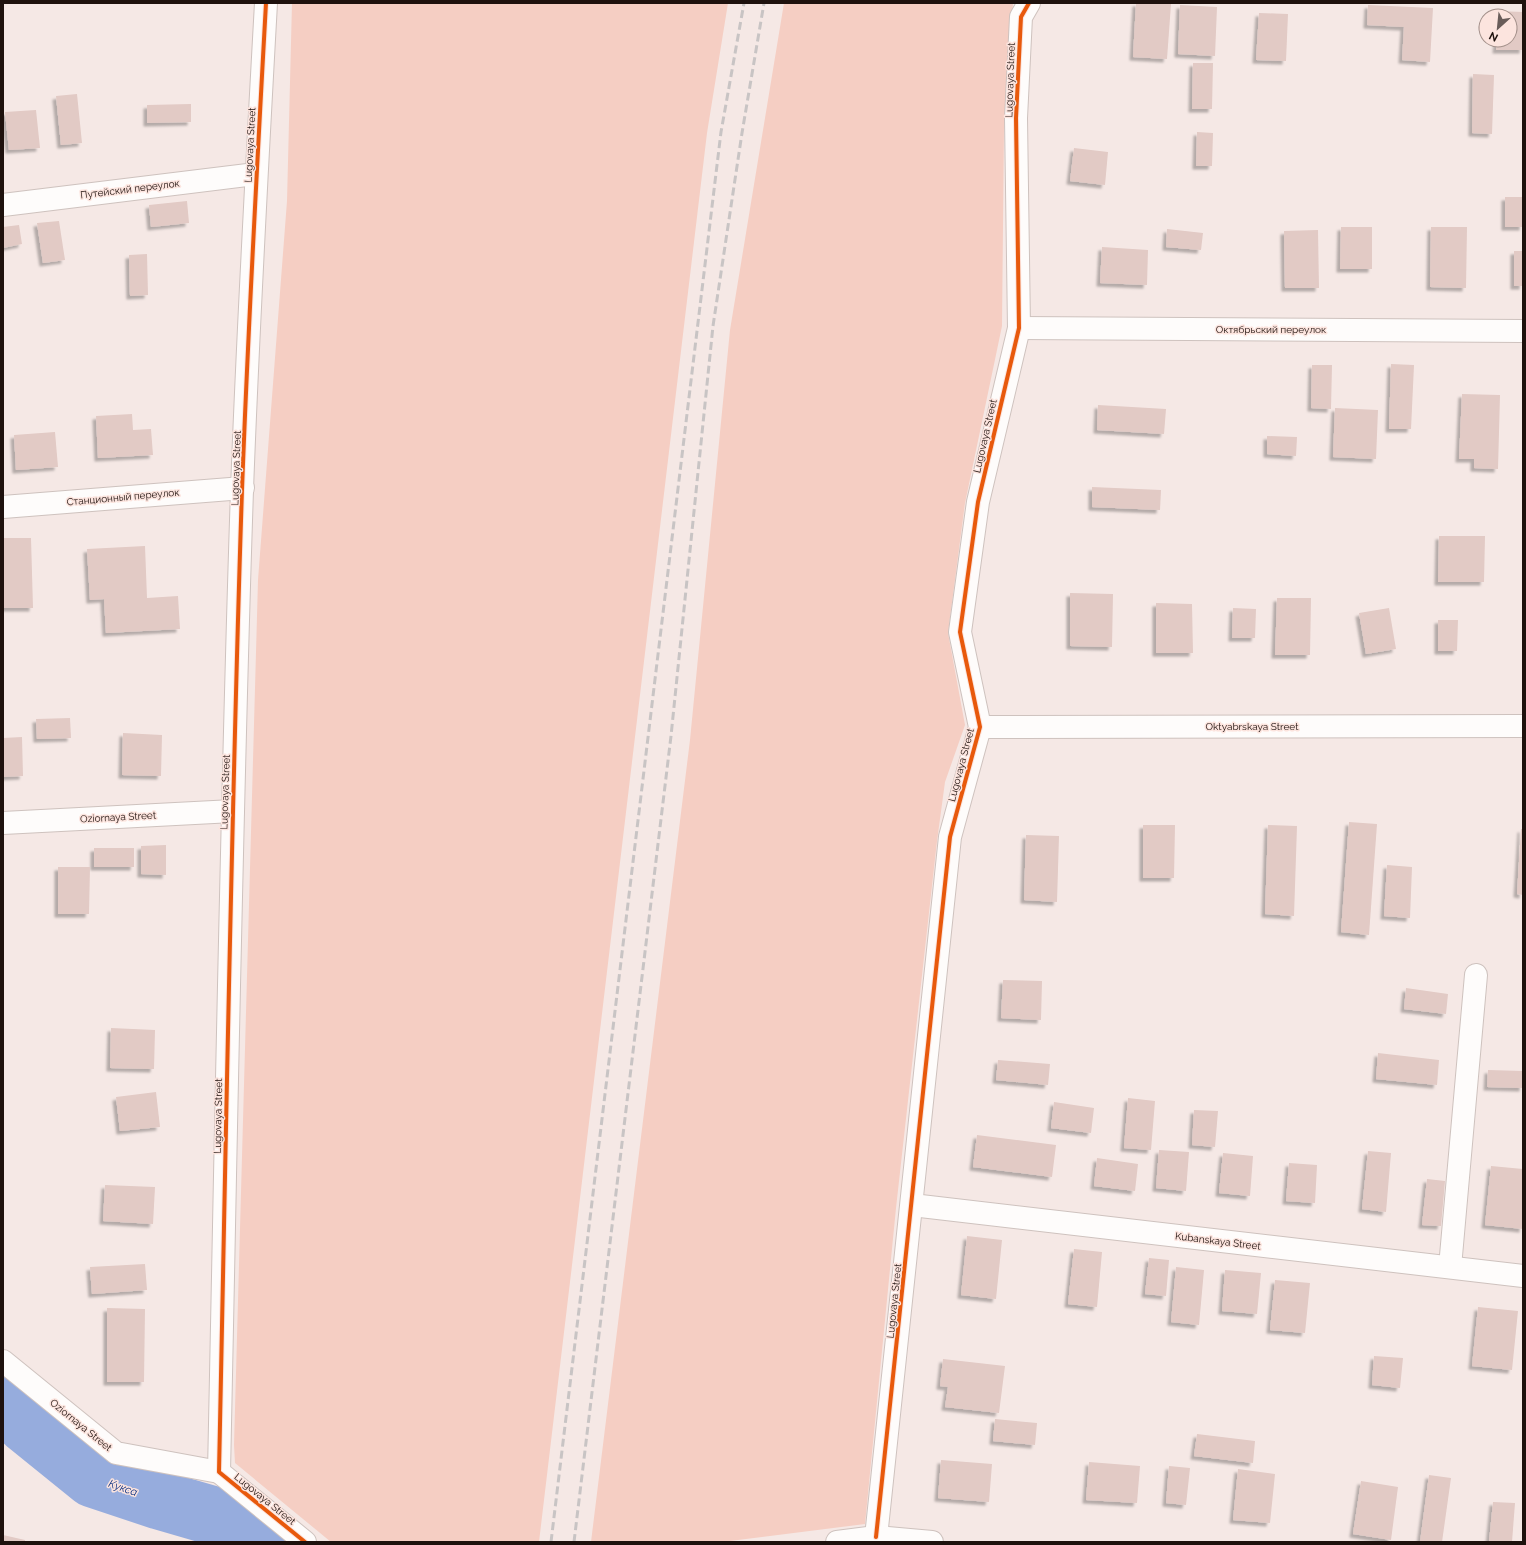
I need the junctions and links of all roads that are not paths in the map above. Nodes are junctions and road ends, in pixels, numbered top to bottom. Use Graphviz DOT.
graph roads {
  1 [pos="266,3"];
  2 [pos="1029,3"];
  3 [pos="256,174"];
  4 [pos="3,205"];
  5 [pos="1018,328"];
  6 [pos="1523,331"];
  7 [pos="243,488"];
  8 [pos="3,507"];
  9 [pos="1523,726"];
  10 [pos="980,727"];
  11 [pos="233,811"];
  12 [pos="3,823"];
  13 [pos="1476,975"];
  14 [pos="912,1205"];
  15 [pos="1450,1267"];
  16 [pos="1523,1276"];
  17 [pos="3,1361"];
  18 [pos="219,1472"];
  19 [pos="876,1537"];
  20 [pos="305,1542"];
  21 [pos="837,1542"];
  22 [pos="932,1542"];
  1 -- 3 [label="street, Lugovaya Street"];
  2 -- 5 [label="street, Lugovaya Street"];
  3 -- 4 [label="street, Путейский переулок"];
  3 -- 7 [label="street, Lugovaya Street"];
  5 -- 6 [label="street, Октябрьский переулок"];
  5 -- 10 [label="street, Lugovaya Street"];
  7 -- 8 [label="street, Станционный переулок"];
  7 -- 11 [label="street, Lugovaya Street"];
  9 -- 10 [label="street, Oktyabrskaya Street"];
  10 -- 14 [label="street, Lugovaya Street"];
  11 -- 12 [label="street, Oziornaya Street"];
  11 -- 18 [label="street, Lugovaya Street"];
  13 -- 15 [label="street"];
  14 -- 15 [label="street, Kubanskaya Street"];
  14 -- 19 [label="street, Lugovaya Street"];
  15 -- 16 [label="street, Kubanskaya Street"];
  17 -- 18 [label="street, Oziornaya Street"];
  18 -- 20 [label="street, Lugovaya Street"];
  19 -- 21 [label="street"];
  19 -- 22 [label="street"];
}
